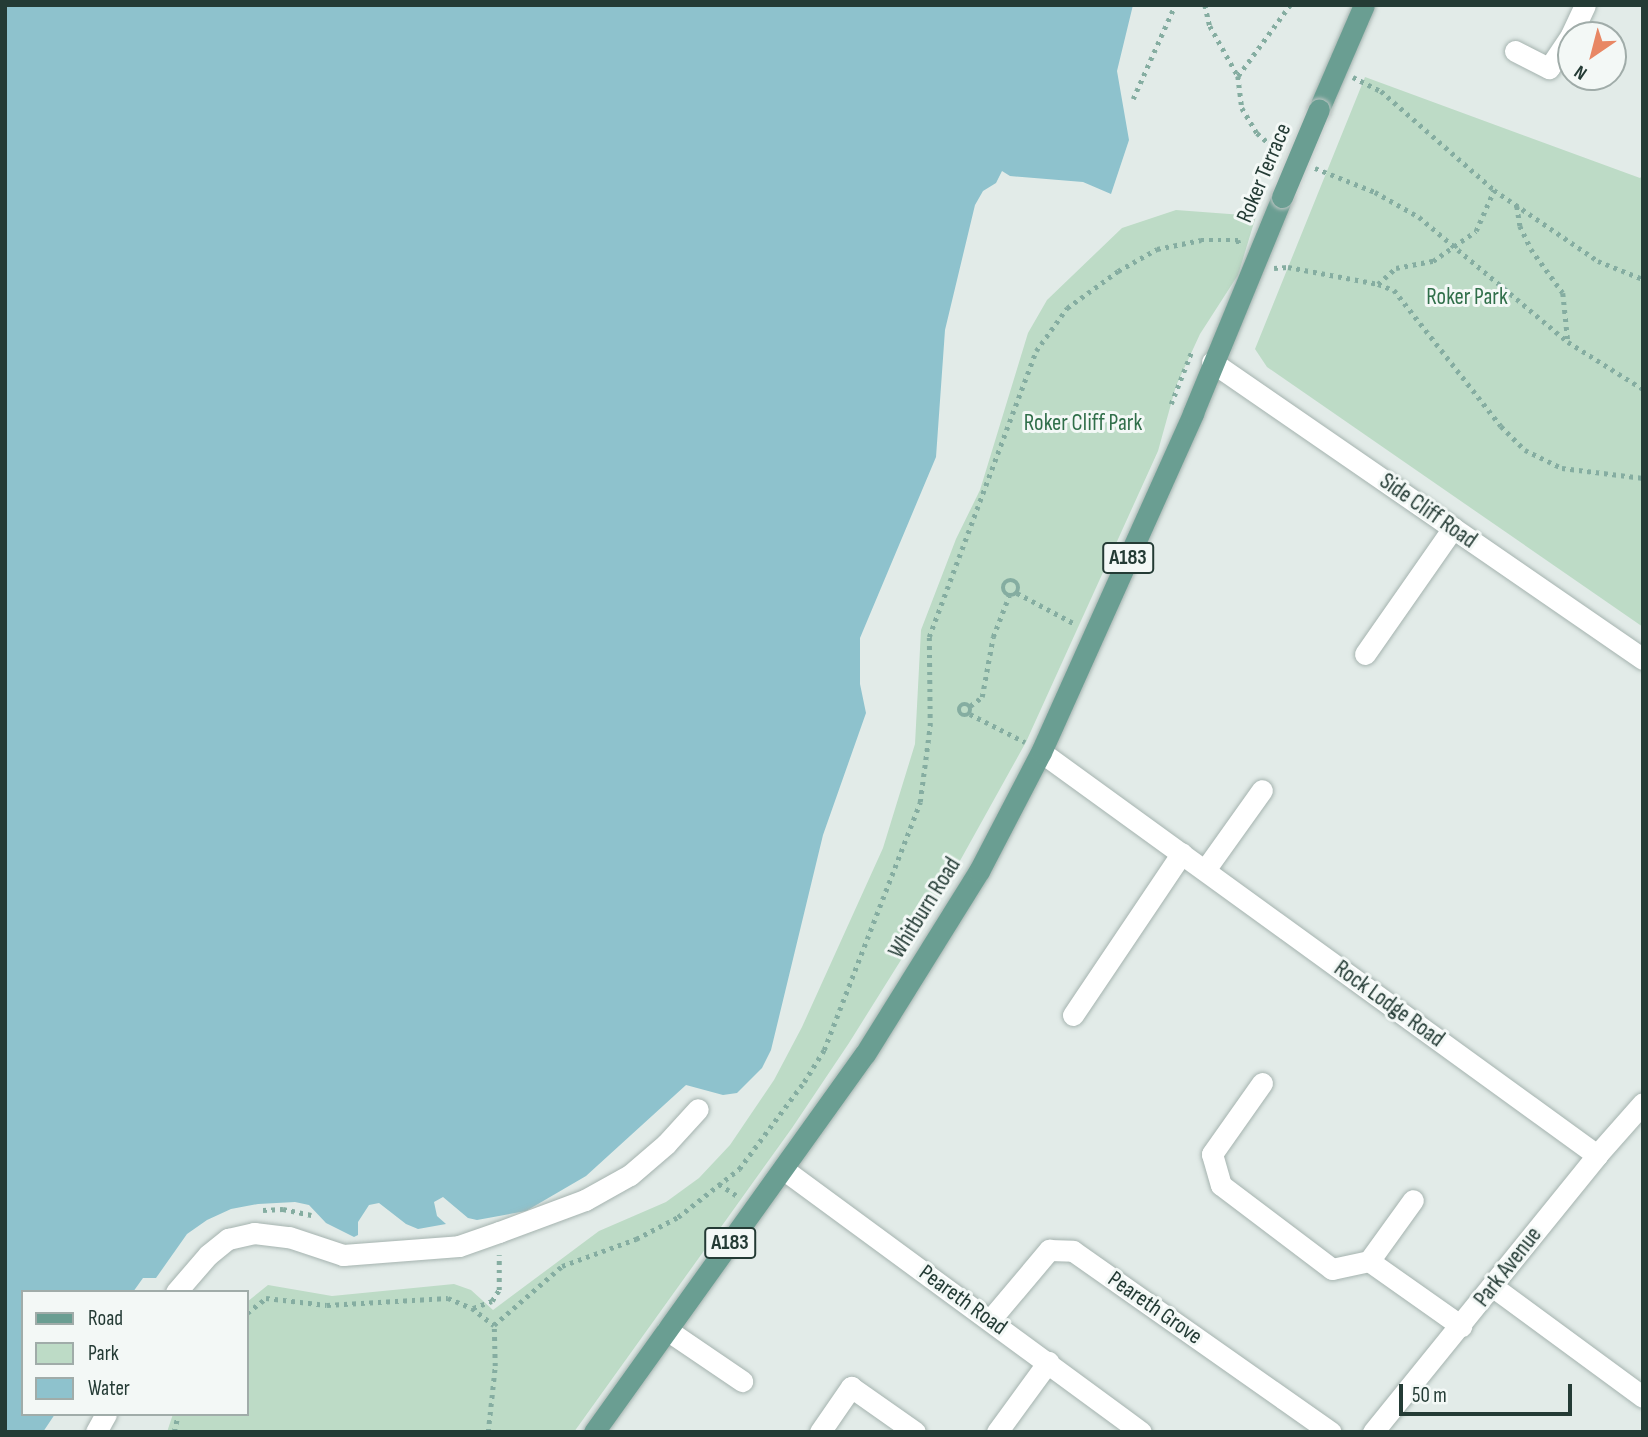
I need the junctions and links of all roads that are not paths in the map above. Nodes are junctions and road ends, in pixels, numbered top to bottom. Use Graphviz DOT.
graph roads {
  1 [pos="1364,5"];
  2 [pos="1586,5"];
  3 [pos="1578,21"];
  4 [pos="1515,51"];
  5 [pos="1557,56"];
  6 [pos="1212,362"];
  7 [pos="1453,528"];
  8 [pos="1365,654"];
  9 [pos="1643,659"];
  10 [pos="1029,749"];
  11 [pos="1262,790"];
  12 [pos="1182,853"];
  13 [pos="1205,870"];
  14 [pos="1073,1015"];
  15 [pos="1262,1083"];
  16 [pos="1643,1103"];
  17 [pos="698,1109"];
  18 [pos="1597,1155"];
  19 [pos="783,1169"];
  20 [pos="1413,1200"];
  21 [pos="1368,1261"];
  22 [pos="1492,1286"];
  23 [pos="178,1290"];
  24 [pos="990,1320"];
  25 [pos="1461,1326"];
  26 [pos="667,1330"];
  27 [pos="1048,1362"];
  28 [pos="742,1381"];
  29 [pos="1643,1397"];
  30 [pos="105,1416"];
  31 [pos="596,1431"];
  32 [pos="96,1432"];
  33 [pos="820,1432"];
  34 [pos="915,1432"];
  35 [pos="997,1432"];
  36 [pos="1141,1432"];
  37 [pos="1331,1432"];
  38 [pos="1373,1432"];
  1 -- 6 [label="main road, Roker Terrace / A183, bridge"];
  2 -- 3 [label="street"];
  4 -- 5 [label="street"];
  6 -- 7 [label="street, Side Cliff Road"];
  6 -- 10 [label="main road, Whitburn Road / A183"];
  7 -- 8 [label="street"];
  7 -- 9 [label="street, Side Cliff Road"];
  10 -- 12 [label="street, Rock Lodge Road"];
  10 -- 19 [label="main road, Whitburn Road / A183"];
  11 -- 13 [label="street"];
  12 -- 13 [label="street, Rock Lodge Road"];
  12 -- 14 [label="street"];
  13 -- 18 [label="street, Rock Lodge Road"];
  15 -- 21 [label="street"];
  16 -- 18 [label="street, Park Avenue"];
  17 -- 23 [label="street"];
  18 -- 22 [label="street, Park Avenue"];
  19 -- 24 [label="street, Peareth Road"];
  19 -- 26 [label="main road, Whitburn Road / A183"];
  20 -- 21 [label="street"];
  21 -- 25 [label="street"];
  22 -- 25 [label="street, Park Avenue"];
  22 -- 29 [label="street"];
  24 -- 27 [label="street, Peareth Road"];
  24 -- 37 [label="street, Peareth Grove"];
  25 -- 38 [label="street, Park Avenue"];
  26 -- 28 [label="street"];
  26 -- 31 [label="main road, Whitburn Road / A183"];
  27 -- 35 [label="street"];
  27 -- 36 [label="street, Peareth Road"];
  30 -- 32 [label="street"];
  33 -- 34 [label="street"];
}
